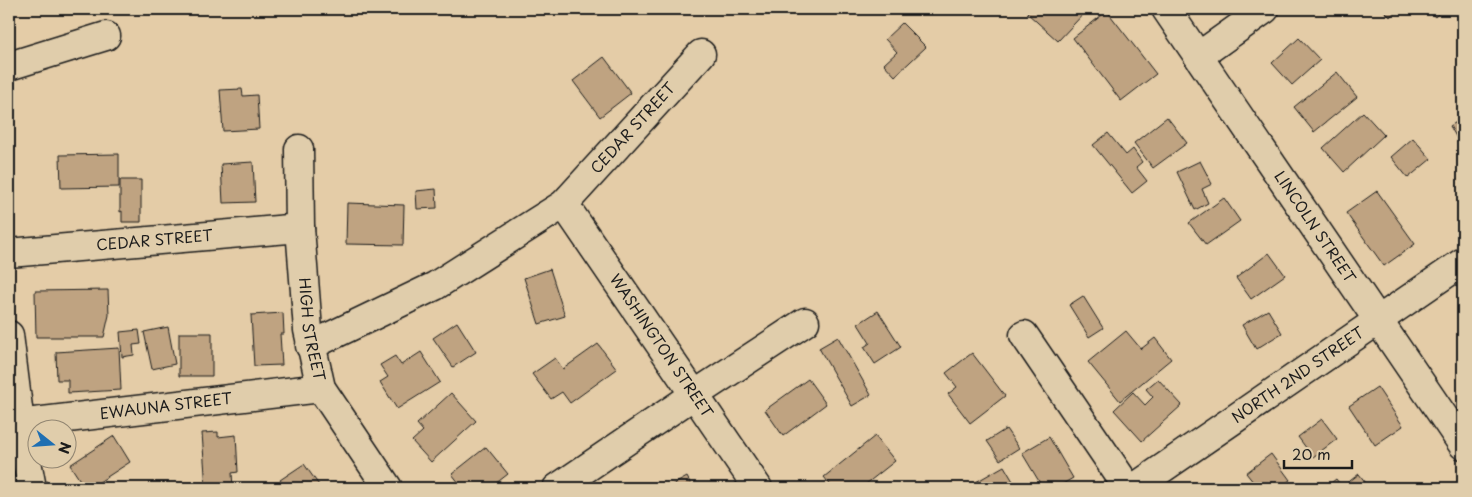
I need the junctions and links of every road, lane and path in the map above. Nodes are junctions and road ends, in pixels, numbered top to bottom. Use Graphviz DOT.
graph roads {
  1 [pos="1166,9"];
  2 [pos="1265,9"];
  3 [pos="106,36"];
  4 [pos="701,54"];
  5 [pos="1199,56"];
  6 [pos="9,66"];
  7 [pos="299,149"];
  8 [pos="564,204"];
  9 [pos="300,228"];
  10 [pos="9,254"];
  11 [pos="1463,262"];
  12 [pos="1379,320"];
  13 [pos="805,322"];
  14 [pos="1024,334"];
  15 [pos="9,335"];
  16 [pos="310,346"];
  17 [pos="321,388"];
  18 [pos="694,395"];
  19 [pos="14,424"];
  20 [pos="1463,445"];
  21 [pos="32,488"];
  22 [pos="388,488"];
  23 [pos="557,488"];
  24 [pos="758,488"];
  25 [pos="1128,488"];
  26 [pos="1134,488"];
  1 -- 5 [label="street, LINCOLN STREET"];
  2 -- 5 [label="street"];
  3 -- 6 [label="street"];
  4 -- 8 [label="street, CEDAR STREET"];
  5 -- 12 [label="street, LINCOLN STREET"];
  7 -- 9 [label="street, HIGH STREET"];
  8 -- 16 [label="street"];
  8 -- 18 [label="street, WASHINGTON STREET"];
  9 -- 10 [label="street, CEDAR STREET"];
  9 -- 16 [label="street, HIGH STREET"];
  11 -- 12 [label="street, NORTH 2ND STREET"];
  12 -- 20 [label="street, LINCOLN STREET"];
  12 -- 26 [label="street, NORTH 2ND STREET"];
  13 -- 18 [label="street"];
  14 -- 25 [label="street"];
  15 -- 19 [label="street"];
  16 -- 17 [label="street, HIGH STREET"];
  17 -- 19 [label="street, EWAUNA STREET"];
  17 -- 22 [label="street, HIGH STREET"];
  18 -- 23 [label="street"];
  18 -- 24 [label="street, WASHINGTON STREET"];
  19 -- 21 [label="street"];
}
